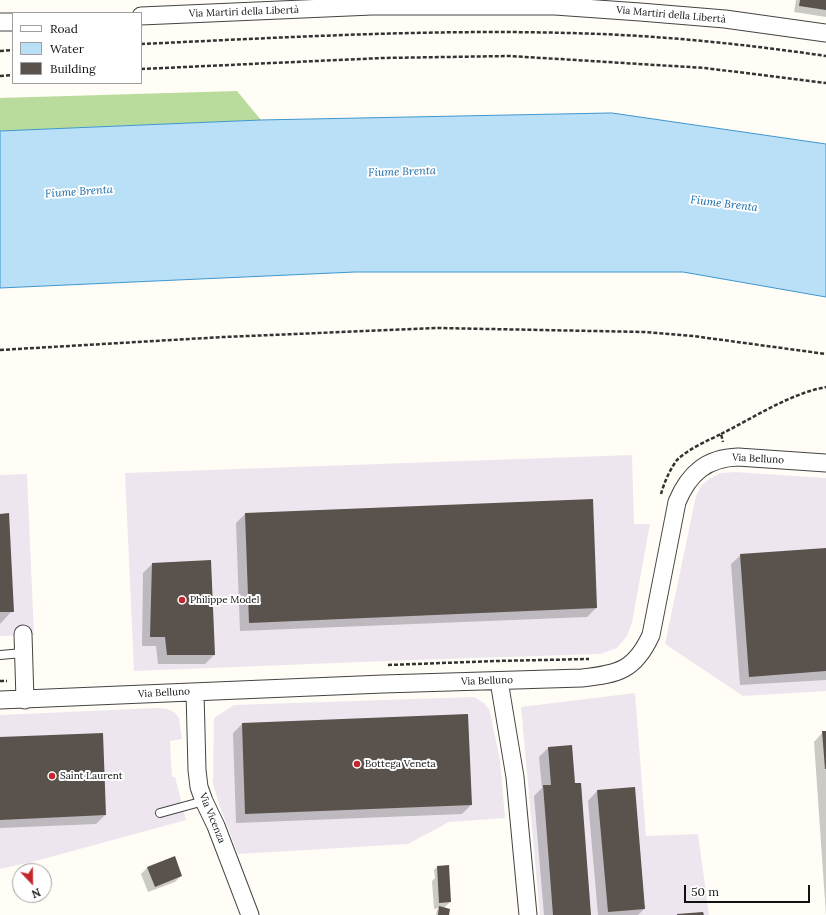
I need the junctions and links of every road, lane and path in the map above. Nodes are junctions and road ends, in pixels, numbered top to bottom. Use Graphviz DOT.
graph roads {
  1 [pos="371,3"];
  2 [pos="142,16"];
  3 [pos="0,22"];
  4 [pos="12,22"];
  5 [pos="826,33"];
  6 [pos="142,44"];
  7 [pos="12,50"];
  8 [pos="0,51"];
  9 [pos="826,56"];
  10 [pos="142,69"];
  11 [pos="12,75"];
  12 [pos="0,76"];
  13 [pos="826,84"];
  14 [pos="0,350"];
  15 [pos="826,354"];
  16 [pos="826,387"];
  17 [pos="720,434"];
  18 [pos="725,458"];
  19 [pos="826,463"];
  20 [pos="660,498"];
  21 [pos="23,634"];
  22 [pos="24,653"];
  23 [pos="0,655"];
  24 [pos="595,658"];
  25 [pos="386,665"];
  26 [pos="25,680"];
  27 [pos="0,681"];
  28 [pos="499,681"];
  29 [pos="195,692"];
  30 [pos="0,700"];
  31 [pos="25,700"];
  32 [pos="204,802"];
  33 [pos="160,813"];
  34 [pos="250,915"];
  35 [pos="528,915"];
  1 -- 2 [label="street, Via Martiri della Libertà"];
  1 -- 5 [label="street, Via Martiri della Libertà"];
  3 -- 4 [label="street"];
  6 -- 9 [label="path"];
  7 -- 8 [label="path"];
  10 -- 13 [label="path"];
  11 -- 12 [label="path"];
  14 -- 15 [label="path"];
  16 -- 17 [label="path"];
  17 -- 18 [label="path"];
  17 -- 20 [label="path"];
  18 -- 19 [label="street, Via Belluno"];
  18 -- 28 [label="street, Via Belluno"];
  21 -- 22 [label="street"];
  22 -- 23 [label="lane"];
  22 -- 26 [label="street"];
  24 -- 25 [label="path"];
  26 -- 27 [label="path"];
  26 -- 31 [label="street"];
  28 -- 29 [label="street, Via Belluno"];
  28 -- 35 [label="street"];
  29 -- 31 [label="street, Via Belluno"];
  29 -- 32 [label="street, Via Vicenza"];
  30 -- 31 [label="street, Via Belluno"];
  32 -- 33 [label="lane"];
  32 -- 34 [label="street, Via Vicenza"];
}
